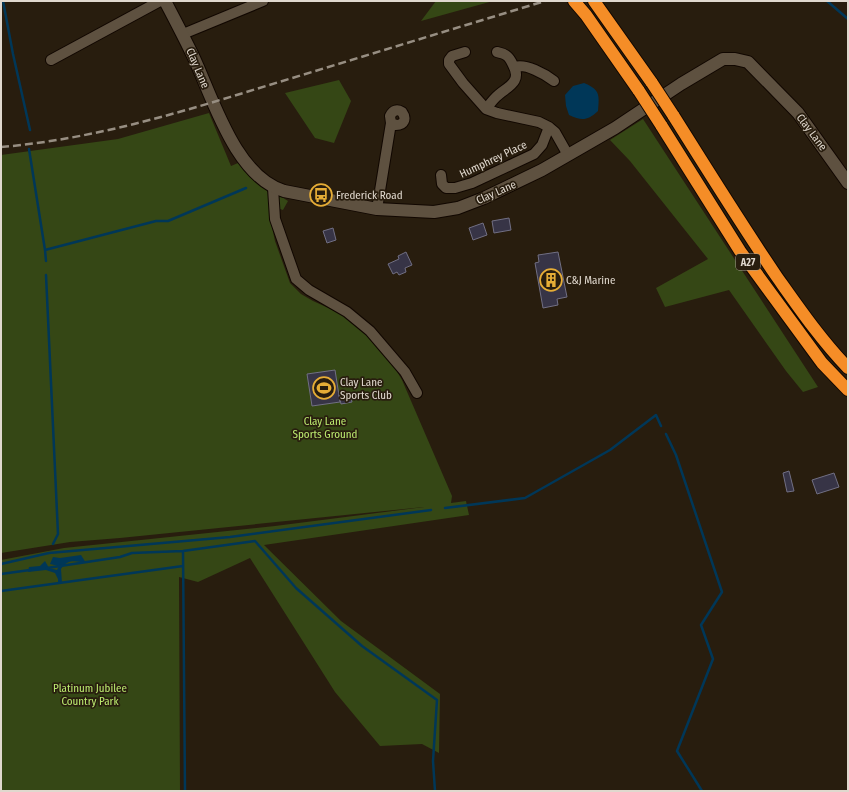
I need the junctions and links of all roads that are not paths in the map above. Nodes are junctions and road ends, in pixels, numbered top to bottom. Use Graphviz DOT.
graph roads {
  1 [pos="160,1"];
  2 [pos="165,1"];
  3 [pos="263,1"];
  4 [pos="574,1"];
  5 [pos="596,3"];
  6 [pos="182,34"];
  7 [pos="465,52"];
  8 [pos="497,52"];
  9 [pos="51,60"];
  10 [pos="514,67"];
  11 [pos="554,81"];
  12 [pos="486,109"];
  13 [pos="391,123"];
  14 [pos="549,127"];
  15 [pos="568,155"];
  16 [pos="441,175"];
  17 [pos="848,183"];
  18 [pos="273,188"];
  19 [pos="377,209"];
  20 [pos="848,368"];
  21 [pos="848,390"];
  22 [pos="417,393"];
  1 -- 9 [label="street"];
  2 -- 6 [label="street, Clay Lane"];
  3 -- 6 [label="street"];
  4 -- 21 [label="highway, A27, bridge"];
  5 -- 20 [label="highway, A27, bridge"];
  6 -- 18 [label="street, Clay Lane"];
  7 -- 12 [label="street"];
  8 -- 10 [label="street"];
  10 -- 11 [label="street"];
  10 -- 12 [label="street"];
  12 -- 14 [label="street"];
  13 -- 19 [label="street"];
  14 -- 15 [label="street"];
  14 -- 16 [label="street, Humphrey Place"];
  15 -- 17 [label="street, Clay Lane"];
  15 -- 19 [label="street, Clay Lane"];
  18 -- 19 [label="street, Clay Lane"];
  18 -- 22 [label="street"];
}
